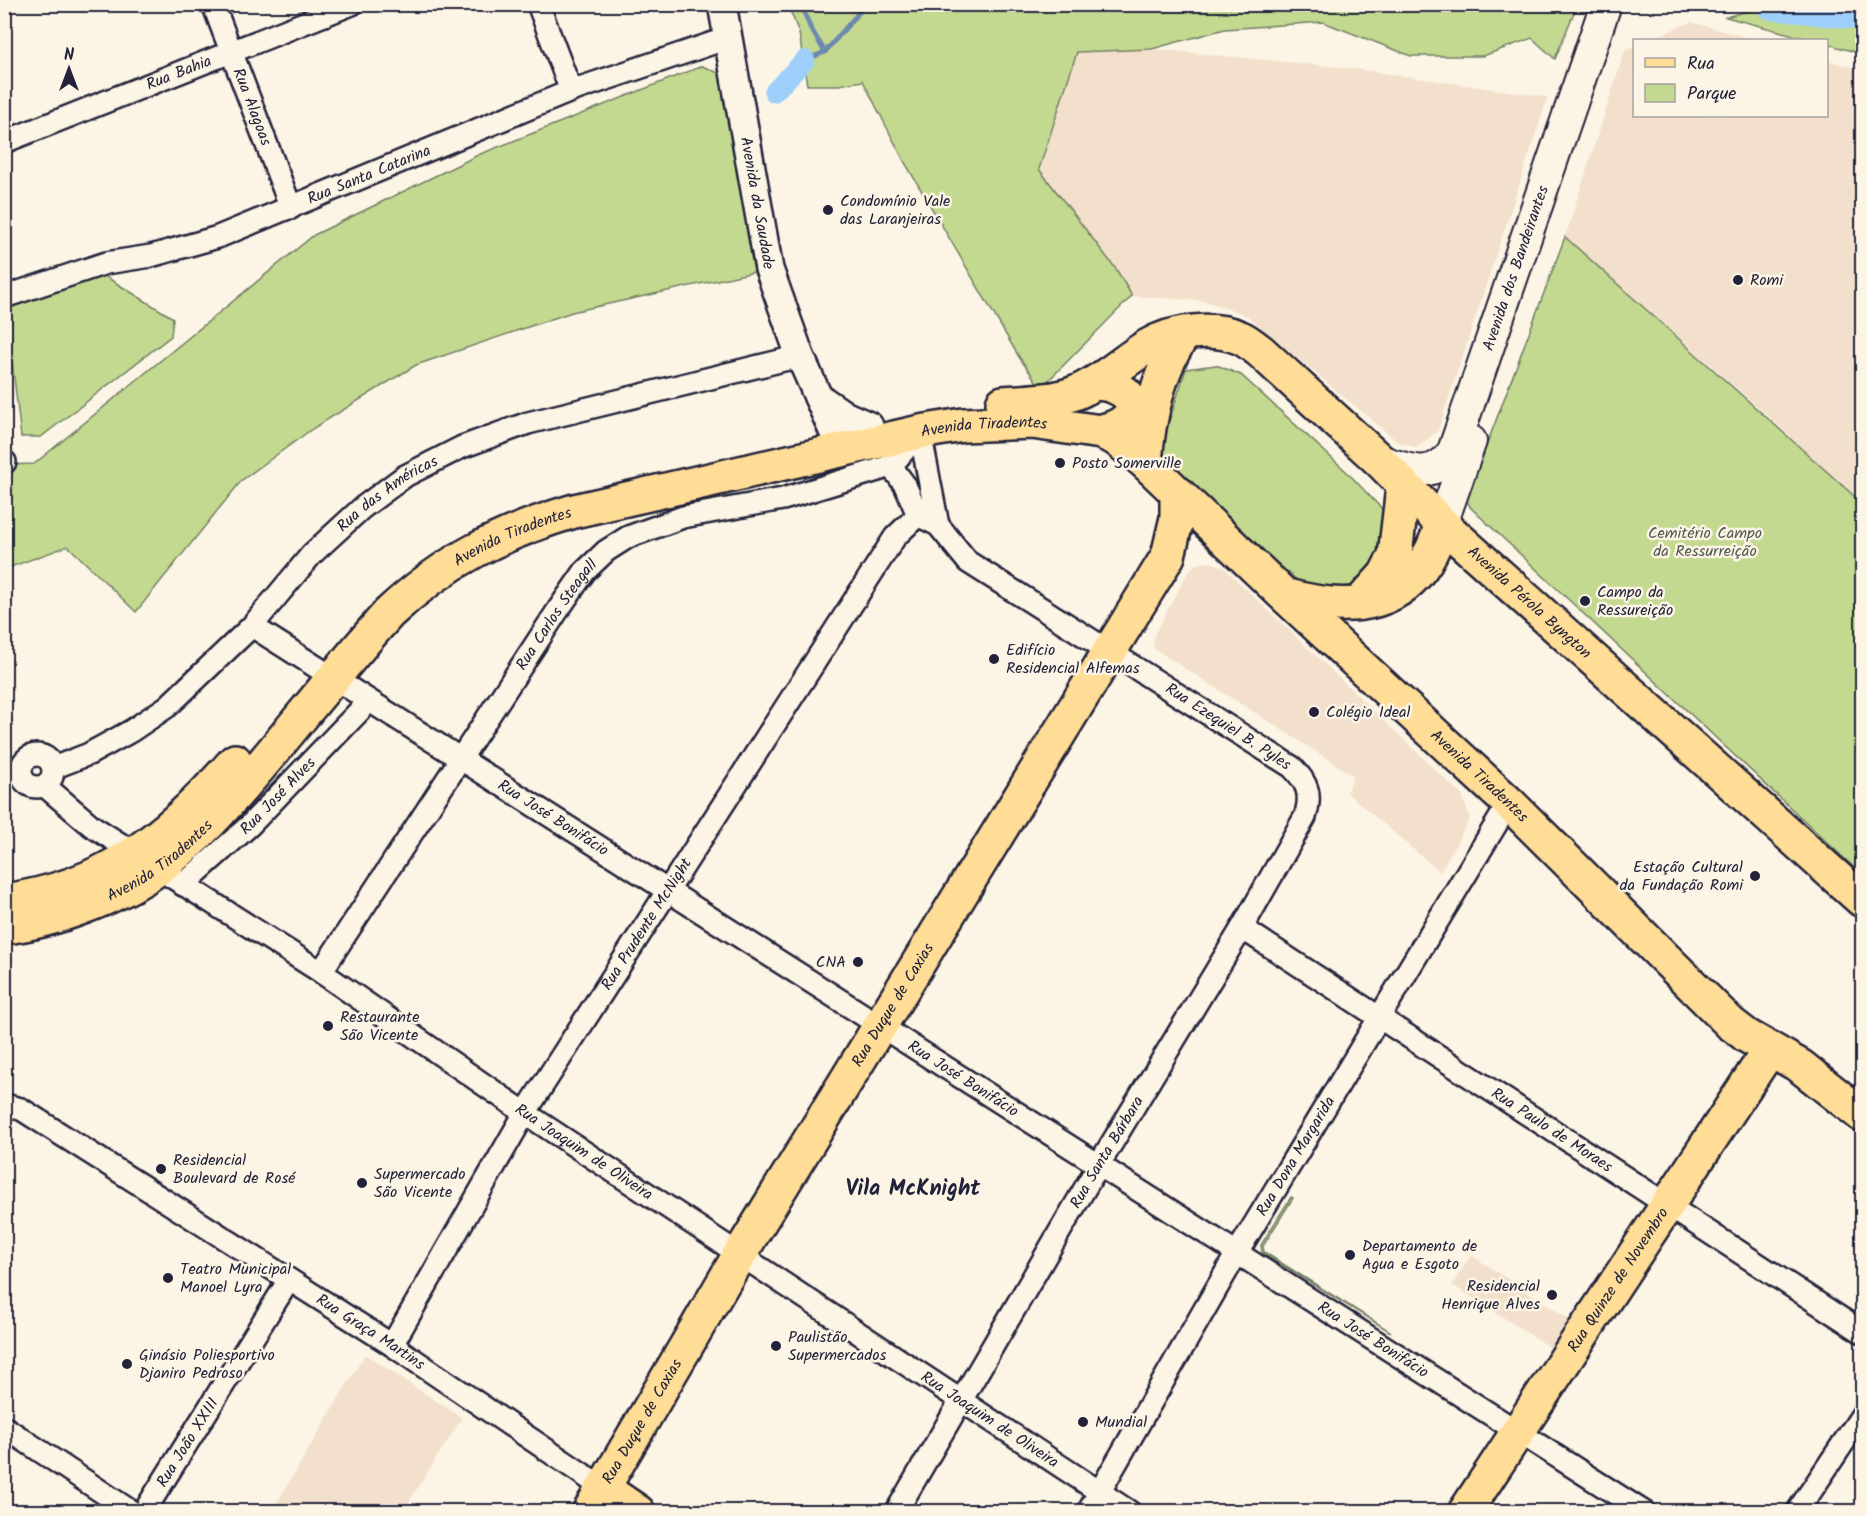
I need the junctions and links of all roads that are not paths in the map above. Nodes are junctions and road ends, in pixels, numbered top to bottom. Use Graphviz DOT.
graph roads {
  1 [pos="213,4"];
  2 [pos="352,4"];
  3 [pos="538,4"];
  4 [pos="722,4"];
  5 [pos="1613,10"];
  6 [pos="728,38"];
  7 [pos="232,50"];
  8 [pos="571,91"];
  9 [pos="4,142"];
  10 [pos="291,208"];
  11 [pos="4,297"];
  12 [pos="1185,333"];
  13 [pos="800,356"];
  14 [pos="1096,383"];
  15 [pos="816,396"];
  16 [pos="920,432"];
  17 [pos="1101,432"];
  18 [pos="853,435"];
  19 [pos="1379,460"];
  20 [pos="1145,462"];
  21 [pos="891,466"];
  22 [pos="1403,487"];
  23 [pos="1178,494"];
  24 [pos="918,515"];
  25 [pos="1442,524"];
  26 [pos="938,525"];
  27 [pos="1284,595"];
  28 [pos="1359,605"];
  29 [pos="252,626"];
  30 [pos="1110,651"];
  31 [pos="325,673"];
  32 [pos="369,701"];
  33 [pos="459,758"];
  34 [pos="13,763"];
  35 [pos="49,777"];
  36 [pos="1309,790"];
  37 [pos="1509,803"];
  38 [pos="159,870"];
  39 [pos="669,891"];
  40 [pos="1863,900"];
  41 [pos="4,901"];
  42 [pos="4,927"];
  43 [pos="1242,928"];
  44 [pos="321,972"];
  45 [pos="1378,1016"];
  46 [pos="879,1027"];
  47 [pos="1770,1049"];
  48 [pos="4,1105"];
  49 [pos="525,1113"];
  50 [pos="1863,1115"];
  51 [pos="1098,1166"];
  52 [pos="1669,1205"];
  53 [pos="1237,1253"];
  54 [pos="741,1254"];
  55 [pos="290,1280"];
  56 [pos="1863,1332"];
  57 [pos="392,1345"];
  58 [pos="961,1402"];
  59 [pos="1863,1415"];
  60 [pos="4,1427"];
  61 [pos="1519,1430"];
  62 [pos="1100,1492"];
  63 [pos="596,1500"];
  64 [pos="132,1512"];
  65 [pos="144,1512"];
  66 [pos="638,1512"];
  67 [pos="896,1512"];
  68 [pos="1088,1512"];
  69 [pos="1130,1512"];
  70 [pos="1465,1512"];
  71 [pos="1644,1512"];
  72 [pos="1797,1512"];
  1 -- 7 [label="street, Rua Alagoas"];
  2 -- 7 [label="street, Rua Bahia"];
  3 -- 8 [label="street"];
  4 -- 6 [label="street, Avenida da Saudade"];
  5 -- 19 [label="main road, Avenida dos Bandeirantes"];
  5 -- 25 [label="main road, Avenida dos Bandeirantes"];
  6 -- 8 [label="street, Rua Santa Catarina"];
  6 -- 13 [label="street, Avenida da Saudade"];
  7 -- 9 [label="street, Rua Bahia"];
  7 -- 10 [label="street, Rua Alagoas"];
  8 -- 10 [label="street, Rua Santa Catarina"];
  10 -- 11 [label="street, Rua Santa Catarina"];
  12 -- 14 [label="main road, Avenida Tiradentes"];
  12 -- 19 [label="main road, Avenida Pérola Byngton"];
  12 -- 20 [label="main road"];
  13 -- 15 [label="street, Avenida da Saudade"];
  13 -- 29 [label="street, Rua das Américas"];
  14 -- 17 [label="main road"];
  14 -- 18 [label="main road, Avenida Tiradentes"];
  15 -- 18 [label="street, Avenida da Saudade"];
  15 -- 18 [label="street"];
  16 -- 17 [label="main road, Avenida Tiradentes"];
  16 -- 18 [label="main road, Avenida Tiradentes"];
  16 -- 21 [label="street"];
  16 -- 26 [label="street"];
  17 -- 20 [label="main road, Avenida Tiradentes"];
  18 -- 31 [label="main road, Avenida Tiradentes"];
  19 -- 22 [label="main road, Avenida Pérola Byngton"];
  20 -- 23 [label="main road, Avenida Tiradentes"];
  21 -- 24 [label="street"];
  21 -- 33 [label="street, Rua Carlos Steagall"];
  22 -- 25 [label="main road, Avenida Pérola Byngton"];
  22 -- 28 [label="main road"];
  23 -- 27 [label="main road, Avenida Tiradentes"];
  23 -- 30 [label="main road, Rua Duque de Caxias"];
  24 -- 26 [label="street"];
  24 -- 39 [label="street, Rua Prudente McNight"];
  25 -- 28 [label="main road"];
  25 -- 40 [label="main road, Avenida Pérola Byngton"];
  26 -- 30 [label="street, Rua Ezequiel B. Pyles"];
  27 -- 28 [label="main road"];
  27 -- 37 [label="main road, Avenida Tiradentes"];
  29 -- 31 [label="street, Rua José Bonifácio"];
  29 -- 35 [label="street, Rua das Américas"];
  30 -- 36 [label="street, Rua Ezequiel B. Pyles"];
  30 -- 46 [label="main road, Rua Duque de Caxias"];
  31 -- 32 [label="street, Rua José Bonifácio"];
  31 -- 38 [label="main road, Avenida Tiradentes"];
  32 -- 33 [label="street, Rua José Bonifácio"];
  32 -- 38 [label="street, Rua José Alves"];
  33 -- 39 [label="street, Rua José Bonifácio"];
  33 -- 44 [label="street, Rua Carlos Steagall"];
  34 -- 35 [label="street, Rua Joaquim de Oliveira"];
  35 -- 38 [label="street, Rua Joaquim de Oliveira"];
  36 -- 43 [label="street, Rua Santa Bárbara"];
  37 -- 45 [label="street, Rua Dona Margarida"];
  37 -- 47 [label="main road, Avenida Tiradentes"];
  38 -- 41 [label="main road, Avenida Tiradentes"];
  38 -- 42 [label="main road, Avenida Tiradentes"];
  38 -- 44 [label="street, Rua Joaquim de Oliveira"];
  39 -- 46 [label="street, Rua José Bonifácio"];
  39 -- 49 [label="street, Rua Prudente McNight"];
  43 -- 45 [label="street, Rua Paulo de Moraes"];
  43 -- 51 [label="street, Rua Santa Bárbara"];
  44 -- 49 [label="street, Rua Joaquim de Oliveira"];
  45 -- 52 [label="street, Rua Paulo de Moraes"];
  45 -- 53 [label="street, Rua Dona Margarida"];
  46 -- 51 [label="street, Rua José Bonifácio"];
  46 -- 54 [label="main road, Rua Duque de Caxias"];
  47 -- 50 [label="main road, Avenida Tiradentes"];
  47 -- 52 [label="main road, Rua Quinze de Novembro"];
  48 -- 55 [label="street, Rua Graça Martins"];
  49 -- 54 [label="street, Rua Joaquim de Oliveira"];
  49 -- 57 [label="street, Rua Prudente McNight"];
  51 -- 53 [label="street, Rua José Bonifácio"];
  51 -- 58 [label="street, Rua Santa Bárbara"];
  52 -- 56 [label="street, Rua Paulo de Moraes"];
  52 -- 61 [label="main road, Rua Quinze de Novembro"];
  53 -- 61 [label="street, Rua José Bonifácio"];
  53 -- 62 [label="street, Rua Dona Margarida"];
  54 -- 58 [label="street, Rua Joaquim de Oliveira"];
  54 -- 63 [label="main road, Rua Duque de Caxias"];
  55 -- 57 [label="street, Rua Graça Martins"];
  55 -- 65 [label="street, Rua João XXIII"];
  57 -- 63 [label="street, Rua Graça Martins"];
  58 -- 62 [label="street, Rua Joaquim de Oliveira"];
  58 -- 67 [label="street, Rua Santa Bárbara"];
  59 -- 72 [label="street"];
  60 -- 64 [label="street"];
  61 -- 70 [label="main road, Rua Quinze de Novembro"];
  61 -- 71 [label="street, Rua José Bonifácio"];
  62 -- 68 [label="street, Rua Dona Margarida"];
  62 -- 69 [label="street, Rua Joaquim de Oliveira"];
  63 -- 66 [label="main road, Rua Graça Martins"];
}
